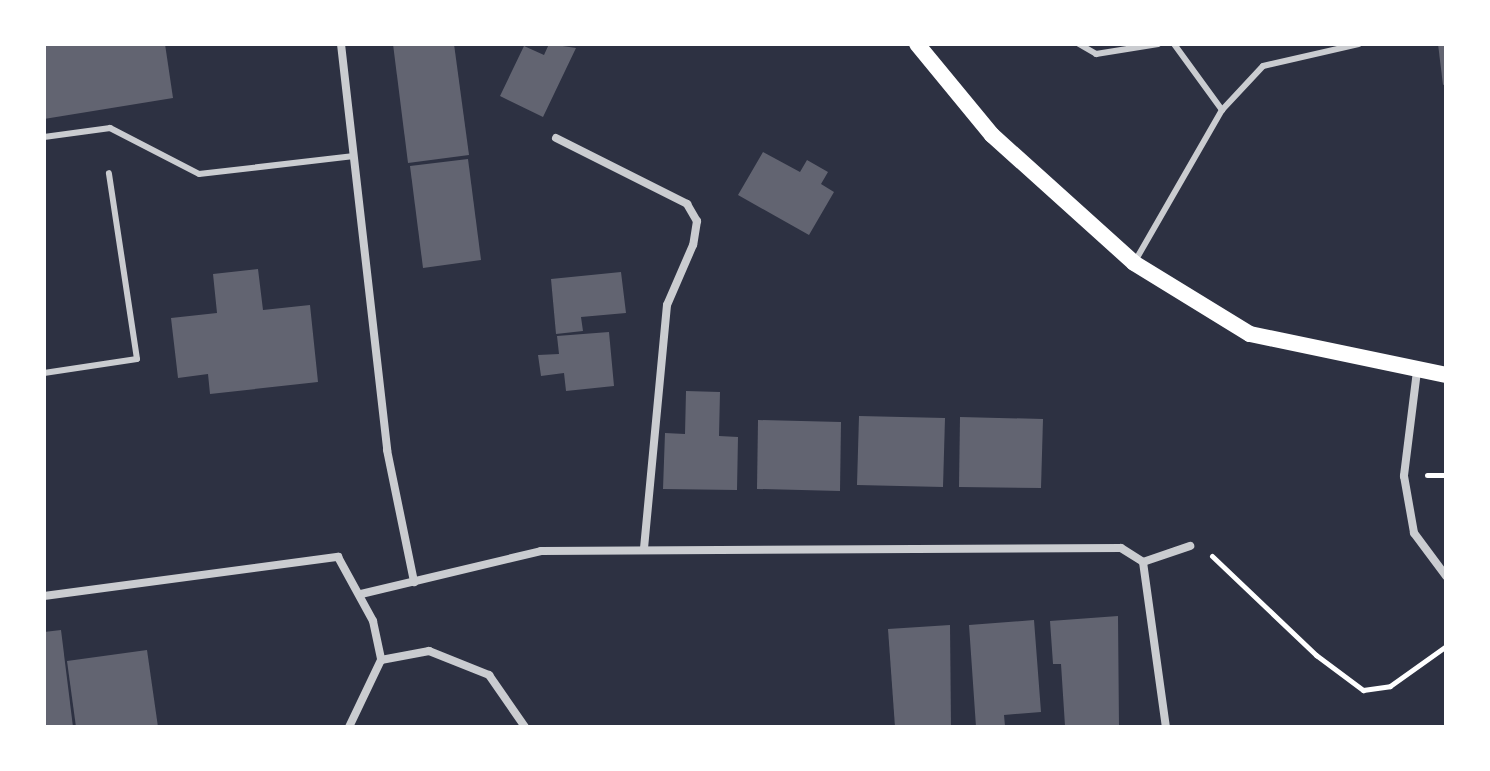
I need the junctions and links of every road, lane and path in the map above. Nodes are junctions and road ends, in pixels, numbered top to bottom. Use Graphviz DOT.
graph roads {
  1 [pos="341,44"];
  2 [pos="917,44"];
  3 [pos="1079,44"];
  4 [pos="1158,44"];
  5 [pos="1174,44"];
  6 [pos="1359,44"];
  7 [pos="1222,110"];
  8 [pos="44,137"];
  9 [pos="556,138"];
  10 [pos="354,156"];
  11 [pos="109,173"];
  12 [pos="1134,263"];
  13 [pos="1417,371"];
  14 [pos="44,373"];
  15 [pos="1446,375"];
  16 [pos="1190,546"];
  17 [pos="644,550"];
  18 [pos="1143,562"];
  19 [pos="1446,576"];
  20 [pos="414,582"];
  21 [pos="361,594"];
  22 [pos="44,596"];
  23 [pos="1446,646"];
  24 [pos="381,660"];
  25 [pos="349,727"];
  26 [pos="525,727"];
  27 [pos="1166,727"];
  1 -- 10 [label="street"];
  2 -- 12 [label="main road"];
  3 -- 4 [label="lane"];
  5 -- 7 [label="lane"];
  6 -- 7 [label="lane"];
  7 -- 12 [label="lane"];
  8 -- 10 [label="lane"];
  9 -- 17 [label="street"];
  10 -- 20 [label="street"];
  11 -- 14 [label="lane"];
  12 -- 13 [label="main road"];
  13 -- 15 [label="main road"];
  13 -- 19 [label="street"];
  16 -- 18 [label="street"];
  16 -- 23 [label="path"];
  17 -- 18 [label="street"];
  17 -- 20 [label="street"];
  18 -- 27 [label="street"];
  20 -- 21 [label="street"];
  21 -- 22 [label="street"];
  21 -- 24 [label="street"];
  24 -- 25 [label="street"];
  24 -- 26 [label="street"];
}
